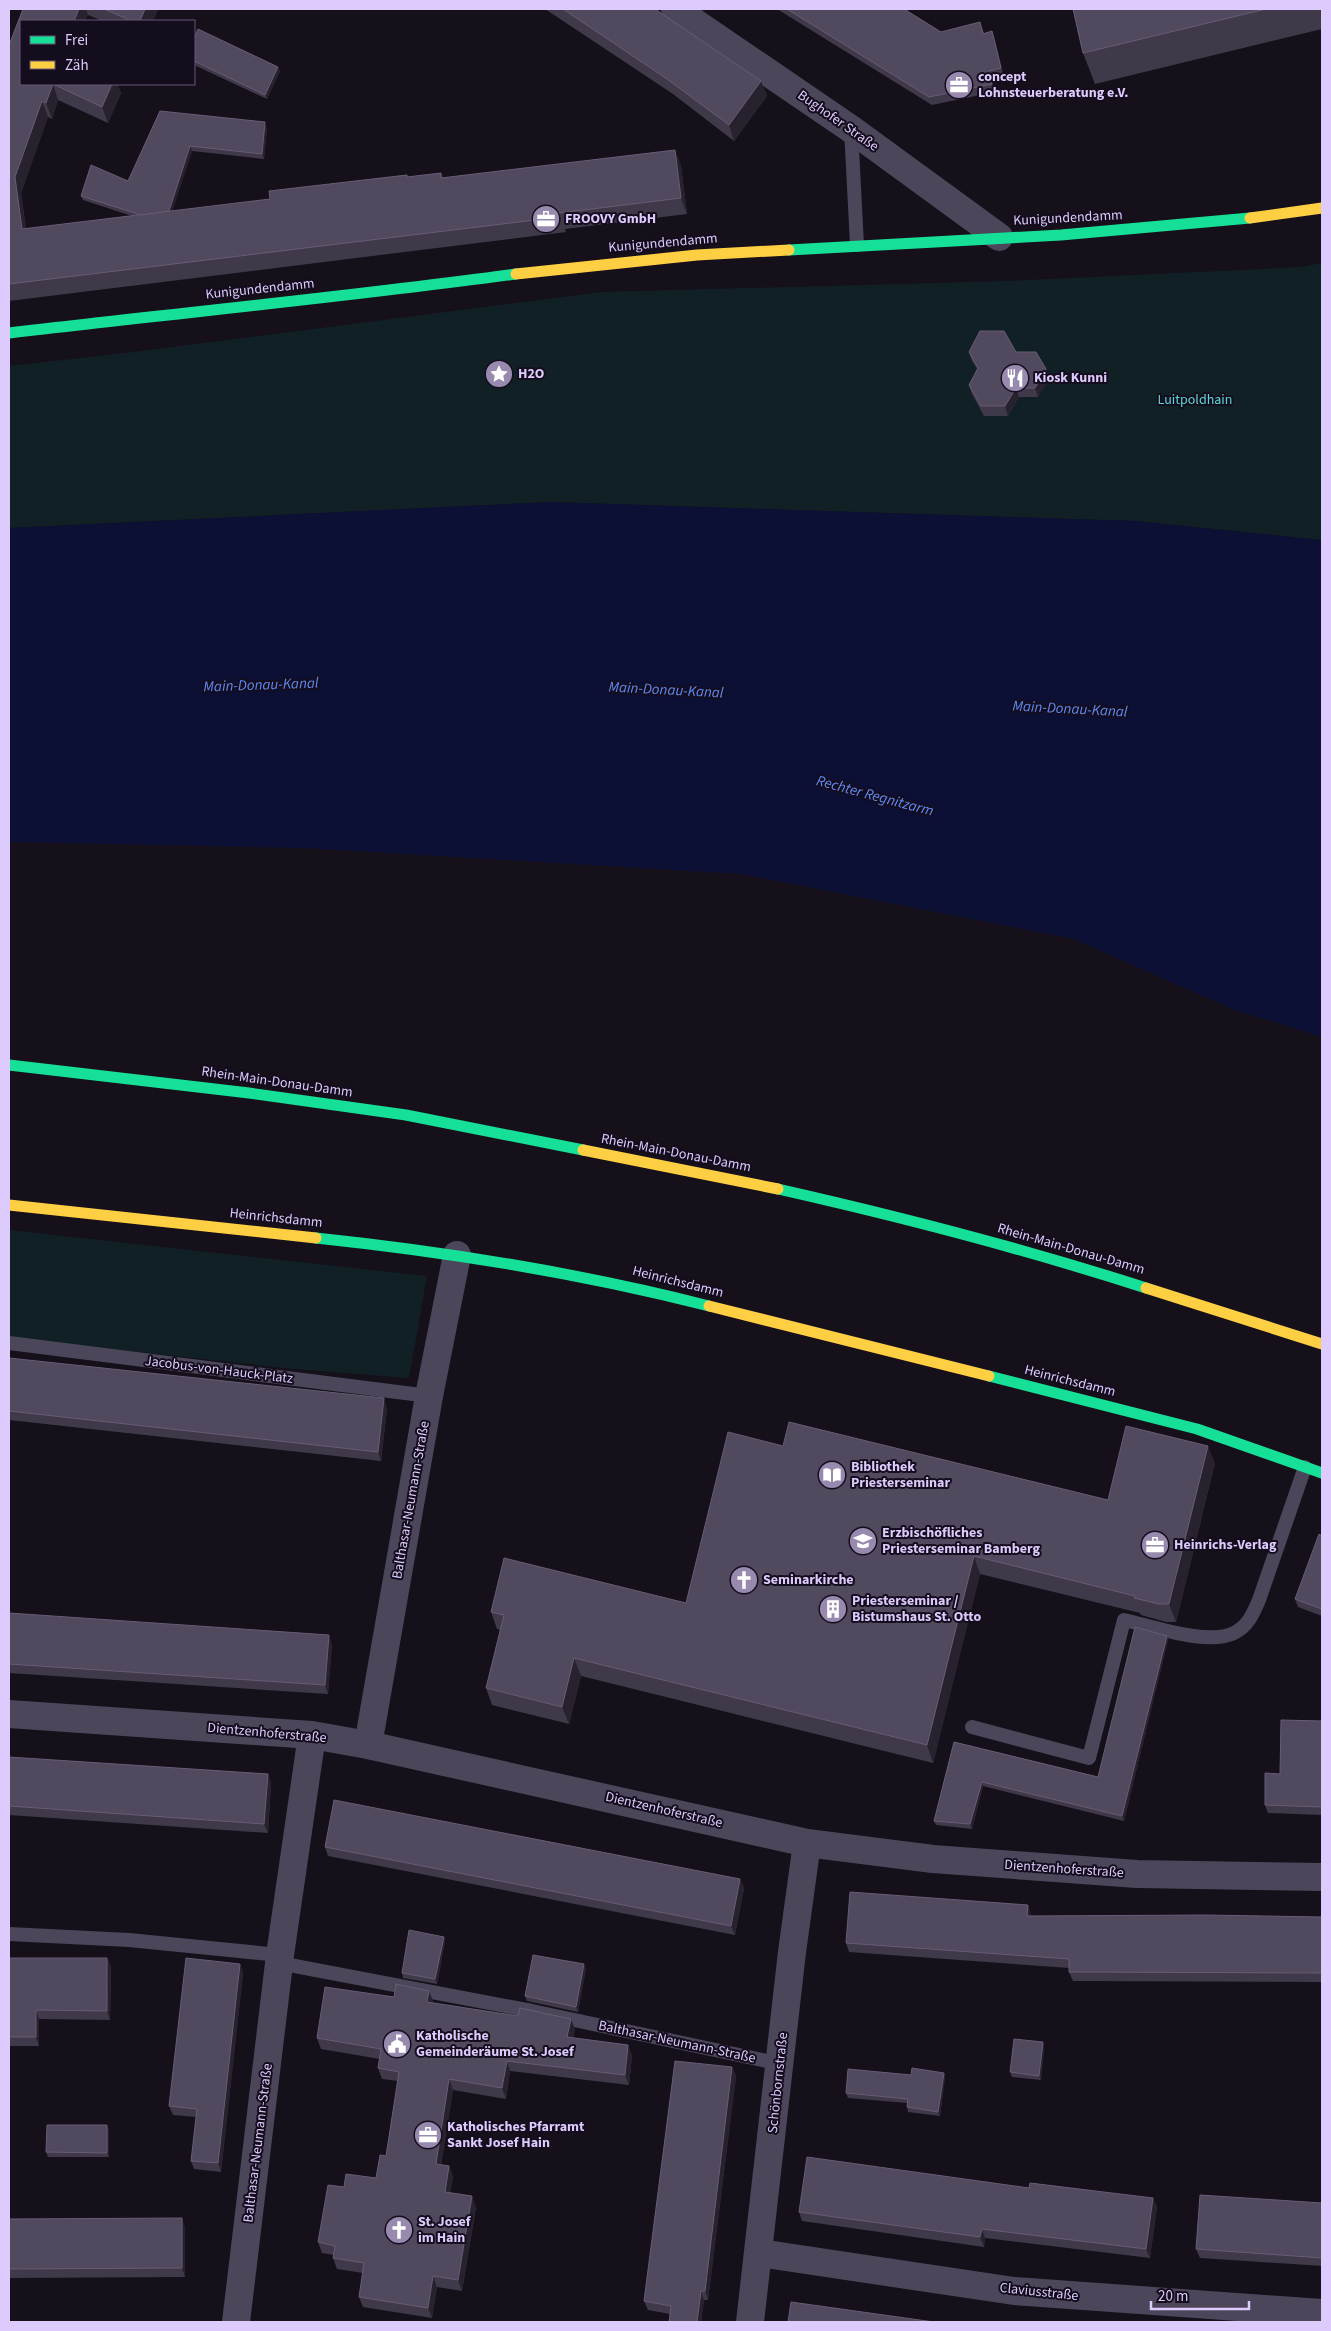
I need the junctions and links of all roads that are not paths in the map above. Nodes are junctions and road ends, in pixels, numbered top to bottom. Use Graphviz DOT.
graph roads {
  1 [pos="675,9"];
  2 [pos="851,129"];
  3 [pos="1322,208"];
  4 [pos="999,237"];
  5 [pos="857,245"];
  6 [pos="9,333"];
  7 [pos="9,1064"];
  8 [pos="9,1205"];
  9 [pos="457,1255"];
  10 [pos="9,1344"];
  11 [pos="1322,1344"];
  12 [pos="429,1396"];
  13 [pos="1306,1467"];
  14 [pos="1322,1472"];
  15 [pos="9,1714"];
  16 [pos="972,1727"];
  17 [pos="312,1735"];
  18 [pos="368,1745"];
  19 [pos="807,1843"];
  20 [pos="1322,1877"];
  21 [pos="9,1934"];
  22 [pos="279,1959"];
  23 [pos="780,2064"];
  24 [pos="759,2253"];
  25 [pos="1322,2313"];
  26 [pos="236,2322"];
  27 [pos="750,2322"];
  1 -- 2 [label="street, Bughofer Straße"];
  2 -- 4 [label="street, Bughofer Straße"];
  2 -- 5 [label="lane"];
  3 -- 4 [label="street, Kunigundendamm"];
  4 -- 5 [label="street, Kunigundendamm"];
  5 -- 6 [label="street, Kunigundendamm"];
  7 -- 11 [label="street, Rhein-Main-Donau-Damm"];
  8 -- 9 [label="street, Heinrichsdamm"];
  9 -- 12 [label="street, Balthasar-Neumann-Straße"];
  9 -- 13 [label="street, Heinrichsdamm"];
  10 -- 12 [label="lane, Jacobus-von-Hauck-Platz"];
  12 -- 18 [label="street, Balthasar-Neumann-Straße"];
  13 -- 14 [label="street, Heinrichsdamm"];
  13 -- 16 [label="lane"];
  15 -- 17 [label="street, Dientzenhoferstraße"];
  17 -- 18 [label="street, Dientzenhoferstraße"];
  17 -- 22 [label="street, Balthasar-Neumann-Straße"];
  18 -- 19 [label="street, Dientzenhoferstraße"];
  19 -- 20 [label="street, Dientzenhoferstraße"];
  19 -- 23 [label="street, Schönbornstraße"];
  21 -- 22 [label="lane, Balthasar-Neumann-Straße"];
  22 -- 23 [label="lane, Balthasar-Neumann-Straße"];
  22 -- 26 [label="street, Balthasar-Neumann-Straße"];
  23 -- 24 [label="street, Schönbornstraße"];
  24 -- 25 [label="street, Claviusstraße"];
  24 -- 27 [label="street, Schönbornstraße"];
}
